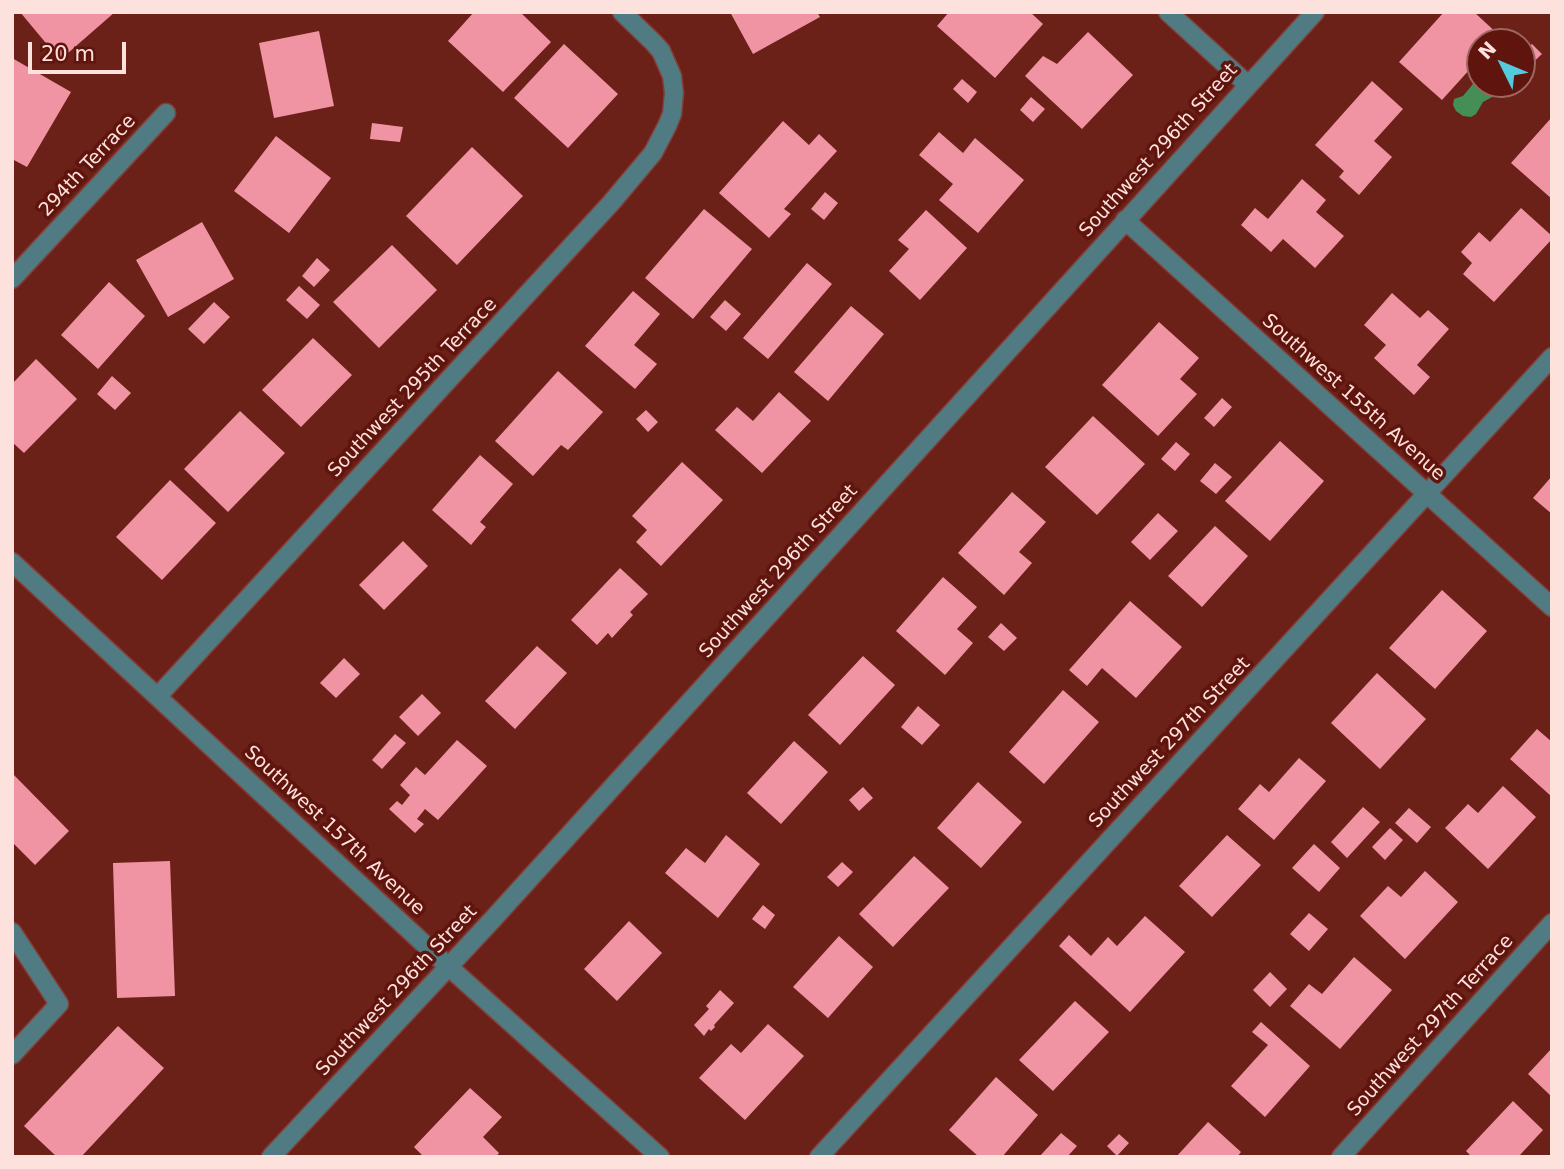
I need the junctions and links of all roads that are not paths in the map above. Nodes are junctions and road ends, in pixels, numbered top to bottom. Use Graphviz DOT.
graph roads {
  1 [pos="622,12"];
  2 [pos="1168,12"];
  3 [pos="1315,12"];
  4 [pos="1248,85"];
  5 [pos="166,113"];
  6 [pos="1125,220"];
  7 [pos="12,279"];
  8 [pos="1552,357"];
  9 [pos="1427,493"];
  10 [pos="12,562"];
  11 [pos="1552,607"];
  12 [pos="158,696"];
  13 [pos="1552,923"];
  14 [pos="12,932"];
  15 [pos="449,967"];
  16 [pos="12,1055"];
  17 [pos="271,1157"];
  18 [pos="660,1157"];
  19 [pos="819,1157"];
  20 [pos="1341,1157"];
  1 -- 12 [label="street, Southwest 295th Terrace"];
  2 -- 4 [label="street"];
  3 -- 4 [label="street, Southwest 296th Street"];
  4 -- 6 [label="street, Southwest 296th Street"];
  5 -- 7 [label="street, 294th Terrace"];
  6 -- 9 [label="street, Southwest 155th Avenue"];
  6 -- 15 [label="street, Southwest 296th Street"];
  8 -- 9 [label="street, Southwest 297th Street"];
  9 -- 11 [label="street, Southwest 155th Avenue"];
  9 -- 19 [label="street, Southwest 297th Street"];
  10 -- 12 [label="street, Southwest 157th Avenue"];
  12 -- 15 [label="street, Southwest 157th Avenue"];
  13 -- 20 [label="street, Southwest 297th Terrace"];
  14 -- 16 [label="street"];
  15 -- 17 [label="street, Southwest 296th Street"];
  15 -- 18 [label="street, Southwest 157th Avenue"];
}
